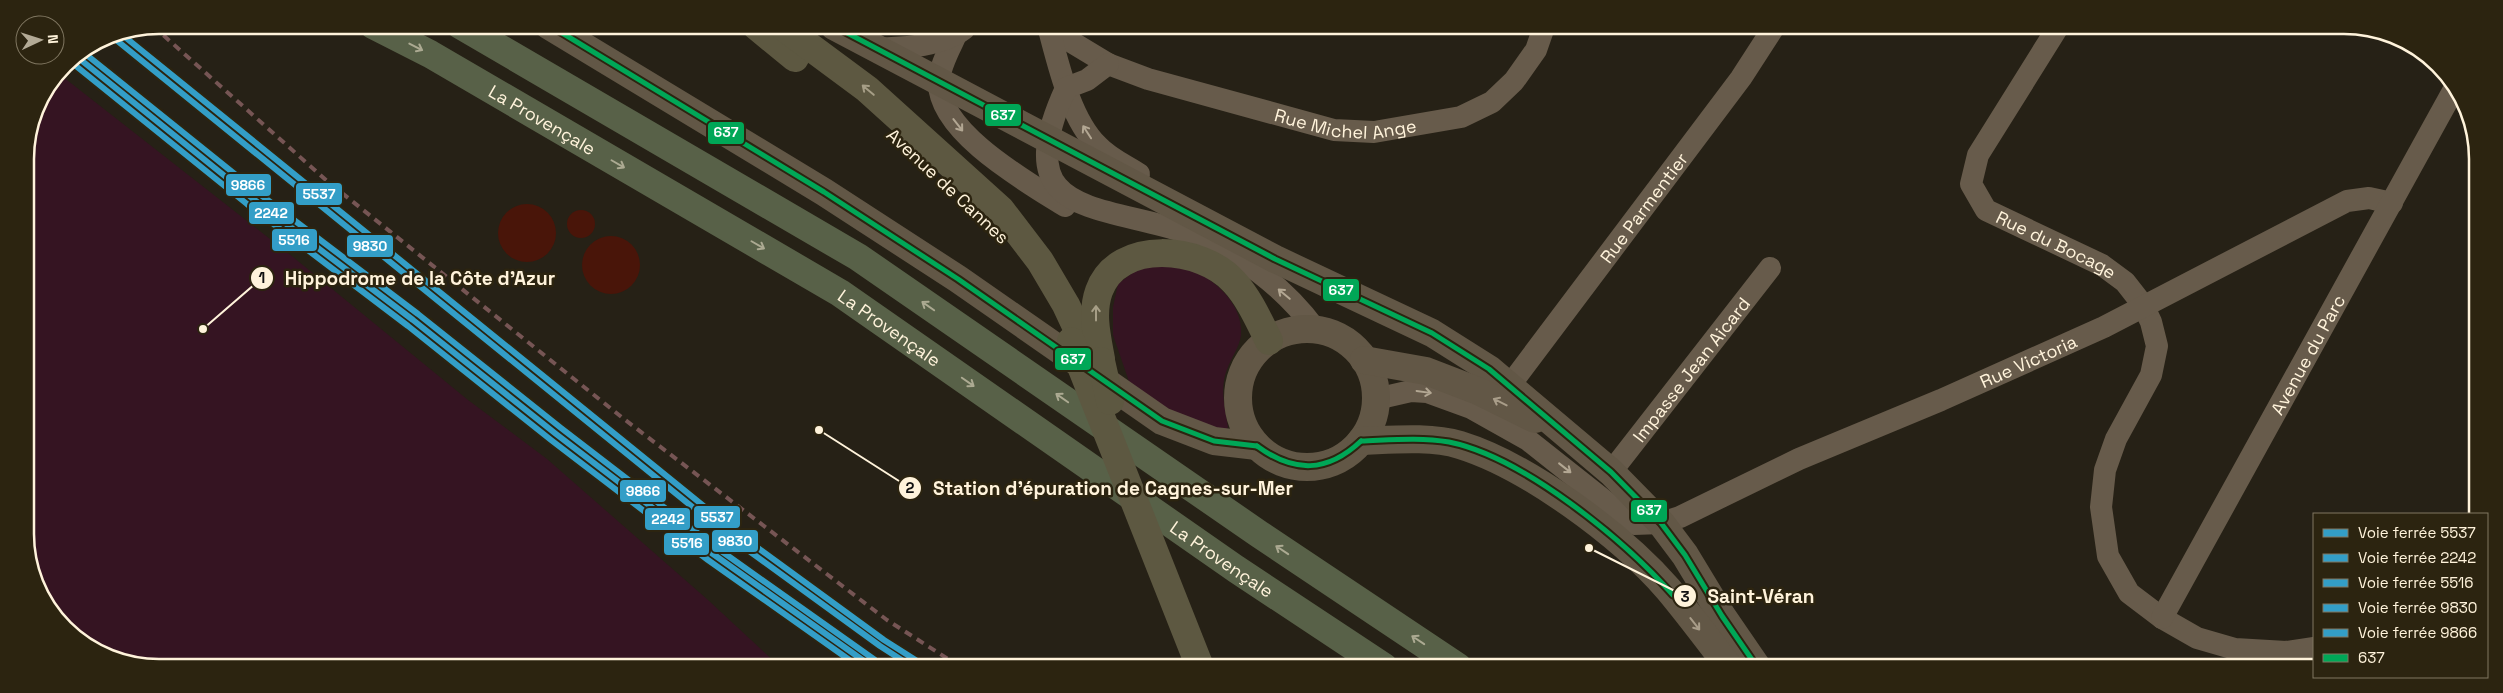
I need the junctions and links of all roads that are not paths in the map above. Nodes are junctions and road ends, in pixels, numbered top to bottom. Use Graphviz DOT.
graph roads {
  1 [pos="391,34"];
  2 [pos="475,34"];
  3 [pos="561,34"];
  4 [pos="775,34"];
  5 [pos="850,34"];
  6 [pos="952,34"];
  7 [pos="961,34"];
  8 [pos="1049,34"];
  9 [pos="1059,34"];
  10 [pos="1542,34"];
  11 [pos="1769,34"];
  12 [pos="2054,34"];
  13 [pos="879,48"];
  14 [pos="1108,64"];
  15 [pos="939,81"];
  16 [pos="1066,88"];
  17 [pos="2451,94"];
  18 [pos="1048,137"];
  19 [pos="2392,203"];
  20 [pos="1178,207"];
  21 [pos="1210,265"];
  22 [pos="1770,268"];
  23 [pos="2143,305"];
  24 [pos="1316,330"];
  25 [pos="1269,341"];
  26 [pos="1087,351"];
  27 [pos="1364,360"];
  28 [pos="1510,385"];
  29 [pos="1376,399"];
  30 [pos="1560,427"];
  31 [pos="1361,441"];
  32 [pos="1257,446"];
  33 [pos="1611,472"];
  34 [pos="1661,523"];
  35 [pos="2162,618"];
  36 [pos="2313,648"];
  37 [pos="1197,659"];
  38 [pos="1213,659"];
  39 [pos="1372,659"];
  40 [pos="1446,659"];
  41 [pos="1723,659"];
  42 [pos="1752,659"];
  1 -- 39 [label="highway, La Provençale, one-way"];
  40 -- 2 [label="highway, one-way"];
  3 -- 32 [label="main road"];
  4 -- 26 [label="main road, Avenue de Cannes"];
  5 -- 13 [label="main road"];
  6 -- 13 [label="street"];
  7 -- 15 [label="street"];
  8 -- 16 [label="street"];
  9 -- 14 [label="street, Rue Michel Ange"];
  10 -- 14 [label="street, Rue Michel Ange"];
  11 -- 28 [label="street, Rue Parmentier"];
  12 -- 23 [label="street, Rue du Bocage"];
  13 -- 15 [label="main road"];
  14 -- 16 [label="street"];
  15 -- 18 [label="main road"];
  15 -- 21 [label="street, one-way"];
  16 -- 18 [label="street"];
  20 -- 16 [label="street, one-way"];
  17 -- 19 [label="street, Avenue du Parc"];
  18 -- 20 [label="main road"];
  24 -- 18 [label="street, one-way"];
  19 -- 23 [label="street, Rue Victoria"];
  19 -- 35 [label="street, Avenue du Parc"];
  20 -- 28 [label="main road"];
  21 -- 25 [label="main road"];
  26 -- 21 [label="main road, one-way"];
  22 -- 33 [label="street, Impasse Jean Aicard"];
  23 -- 34 [label="street, Rue Victoria"];
  23 -- 35 [label="street, Rue du Bocage"];
  24 -- 25 [label="main road"];
  24 -- 27 [label="main road"];
  25 -- 32 [label="main road"];
  26 -- 37 [label="main road, Avenue de Cannes, bridge"];
  26 -- 38 [label="main road, Avenue de Cannes, bridge"];
  27 -- 29 [label="main road"];
  30 -- 27 [label="main road, one-way"];
  28 -- 30 [label="main road"];
  29 -- 31 [label="main road"];
  29 -- 34 [label="street, Rue Victoria, one-way"];
  30 -- 33 [label="main road"];
  31 -- 32 [label="main road"];
  31 -- 41 [label="main road, one-way"];
  33 -- 34 [label="main road"];
  34 -- 42 [label="main road"];
  35 -- 36 [label="street, Rue du Bocage"];
}
